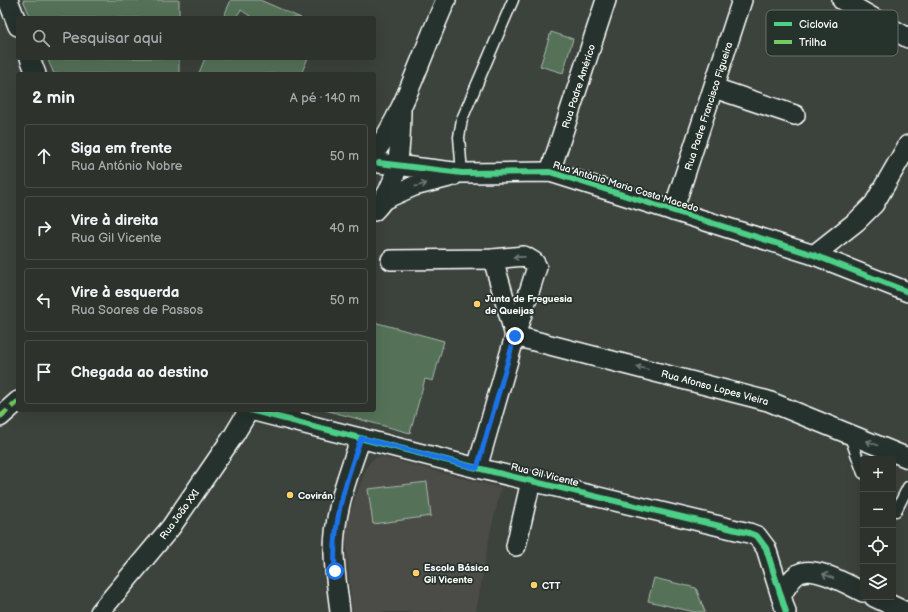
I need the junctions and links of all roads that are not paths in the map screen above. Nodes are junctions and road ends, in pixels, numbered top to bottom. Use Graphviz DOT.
graph roads {
  1 [pos="8,0"];
  2 [pos="446,0"];
  3 [pos="513,0"];
  4 [pos="606,0"];
  5 [pos="742,0"];
  6 [pos="842,0"];
  7 [pos="859,10"];
  8 [pos="16,21"];
  9 [pos="898,32"];
  10 [pos="908,38"];
  11 [pos="31,60"];
  12 [pos="35,72"];
  13 [pos="714,88"];
  14 [pos="402,103"];
  15 [pos="795,115"];
  16 [pos="908,145"];
  17 [pos="376,159"];
  18 [pos="395,172"];
  19 [pos="550,172"];
  20 [pos="462,173"];
  21 [pos="379,205"];
  22 [pos="673,211"];
  23 [pos="814,255"];
  24 [pos="493,259"];
  25 [pos="391,260"];
  26 [pos="908,292"];
  27 [pos="515,336"];
  28 [pos="16,403"];
  29 [pos="248,412"];
  30 [pos="257,412"];
  31 [pos="0,417"];
  32 [pos="849,434"];
  33 [pos="361,438"];
  34 [pos="908,458"];
  35 [pos="860,465"];
  36 [pos="477,468"];
  37 [pos="531,481"];
  38 [pos="908,487"];
  39 [pos="896,511"];
  40 [pos="516,546"];
  41 [pos="860,591"];
  42 [pos="880,600"];
  43 [pos="783,604"];
  44 [pos="108,610"];
  45 [pos="340,612"];
  46 [pos="906,612"];
  1 -- 8 [label="street"];
  2 -- 14 [label="street"];
  3 -- 20 [label="lane"];
  4 -- 19 [label="street, Rua Padre Américo"];
  5 -- 13 [label="street, Rua Padre Francisco Figueira"];
  6 -- 7 [label="street"];
  9 -- 10 [label="street"];
  11 -- 12 [label="street"];
  13 -- 15 [label="street"];
  13 -- 22 [label="street, Rua Padre Francisco Figueira"];
  14 -- 17 [label="street"];
  14 -- 18 [label="street"];
  16 -- 23 [label="street"];
  17 -- 18 [label="street, Rua António Maria Costa Macedo"];
  18 -- 20 [label="street, Rua António Maria Costa Macedo"];
  18 -- 21 [label="street"];
  19 -- 20 [label="street, Rua António Maria Costa Macedo"];
  19 -- 22 [label="street, Rua António Maria Costa Macedo"];
  21 -- 20 [label="street, Rua António Maria Costa Macedo, one-way"];
  22 -- 23 [label="street, Rua António Maria Costa Macedo"];
  23 -- 26 [label="street, Rua António Maria Costa Macedo"];
  24 -- 25 [label="street"];
  24 -- 27 [label="street"];
  27 -- 24 [label="street, one-way"];
  32 -- 27 [label="street, Rua Afonso Lopes Vieira, one-way"];
  27 -- 36 [label="street"];
  28 -- 31 [label="street"];
  29 -- 44 [label="street, Rua João XXI"];
  30 -- 33 [label="street, Rua Gil Vicente"];
  34 -- 32 [label="street, Rua Afonso Lopes Vieira, one-way"];
  32 -- 35 [label="lane"];
  33 -- 36 [label="street, Rua Gil Vicente"];
  33 -- 45 [label="street"];
  36 -- 37 [label="street, Rua Gil Vicente"];
  37 -- 40 [label="street"];
  37 -- 43 [label="street, Rua Gil Vicente"];
  38 -- 39 [label="lane"];
  41 -- 43 [label="street, Rua Gil Vicente, one-way"];
  42 -- 46 [label="street"];
}
